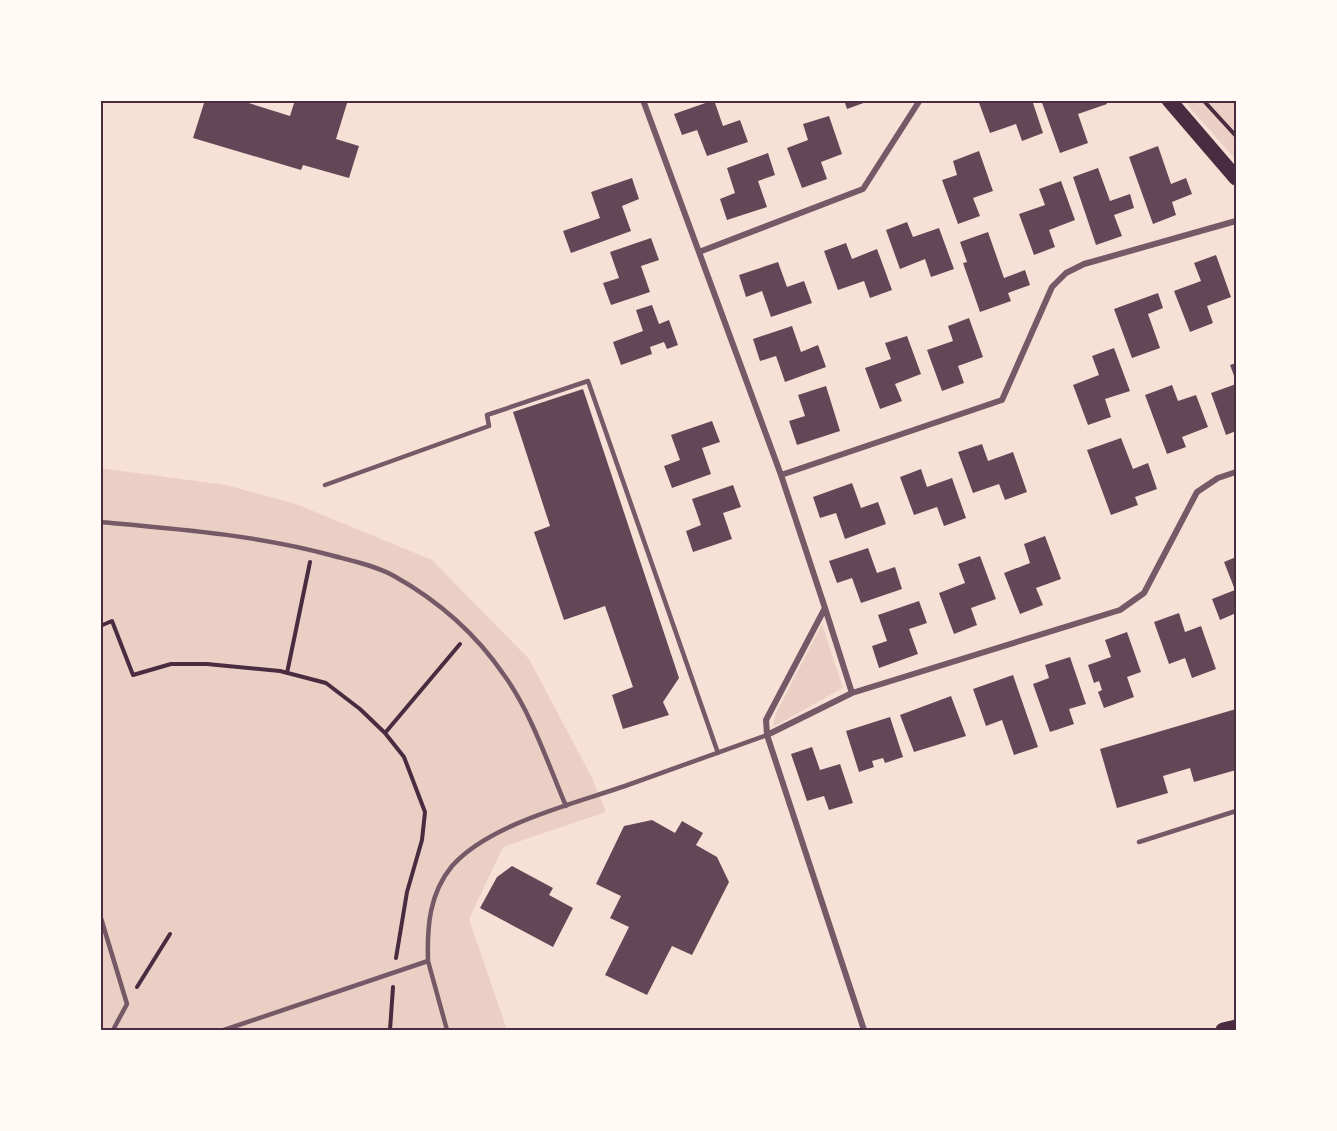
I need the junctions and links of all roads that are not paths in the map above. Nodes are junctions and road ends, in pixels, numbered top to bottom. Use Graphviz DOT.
graph roads {
  1 [pos="644,100"];
  2 [pos="920,100"];
  3 [pos="1169,100"];
  4 [pos="1236,178"];
  5 [pos="1236,221"];
  6 [pos="699,252"];
  7 [pos="1236,472"];
  8 [pos="781,475"];
  9 [pos="325,485"];
  10 [pos="100,522"];
  11 [pos="825,608"];
  12 [pos="852,693"];
  13 [pos="767,735"];
  14 [pos="718,753"];
  15 [pos="567,806"];
  16 [pos="1236,811"];
  17 [pos="1139,842"];
  18 [pos="100,915"];
  19 [pos="428,961"];
  20 [pos="1236,1027"];
  21 [pos="113,1030"];
  22 [pos="224,1030"];
  23 [pos="447,1030"];
  24 [pos="864,1030"];
  25 [pos="1223,1030"];
  1 -- 6 [label="street"];
  2 -- 6 [label="street"];
  3 -- 4 [label="main road"];
  5 -- 8 [label="street"];
  6 -- 8 [label="street"];
  7 -- 12 [label="street"];
  8 -- 11 [label="street"];
  9 -- 14 [label="lane"];
  10 -- 15 [label="lane"];
  11 -- 12 [label="street"];
  11 -- 13 [label="street"];
  12 -- 13 [label="street"];
  13 -- 14 [label="lane"];
  13 -- 24 [label="street"];
  14 -- 15 [label="lane"];
  15 -- 19 [label="lane"];
  16 -- 17 [label="lane"];
  18 -- 21 [label="lane"];
  19 -- 22 [label="lane"];
  19 -- 23 [label="lane"];
  20 -- 25 [label="main road"];
}
